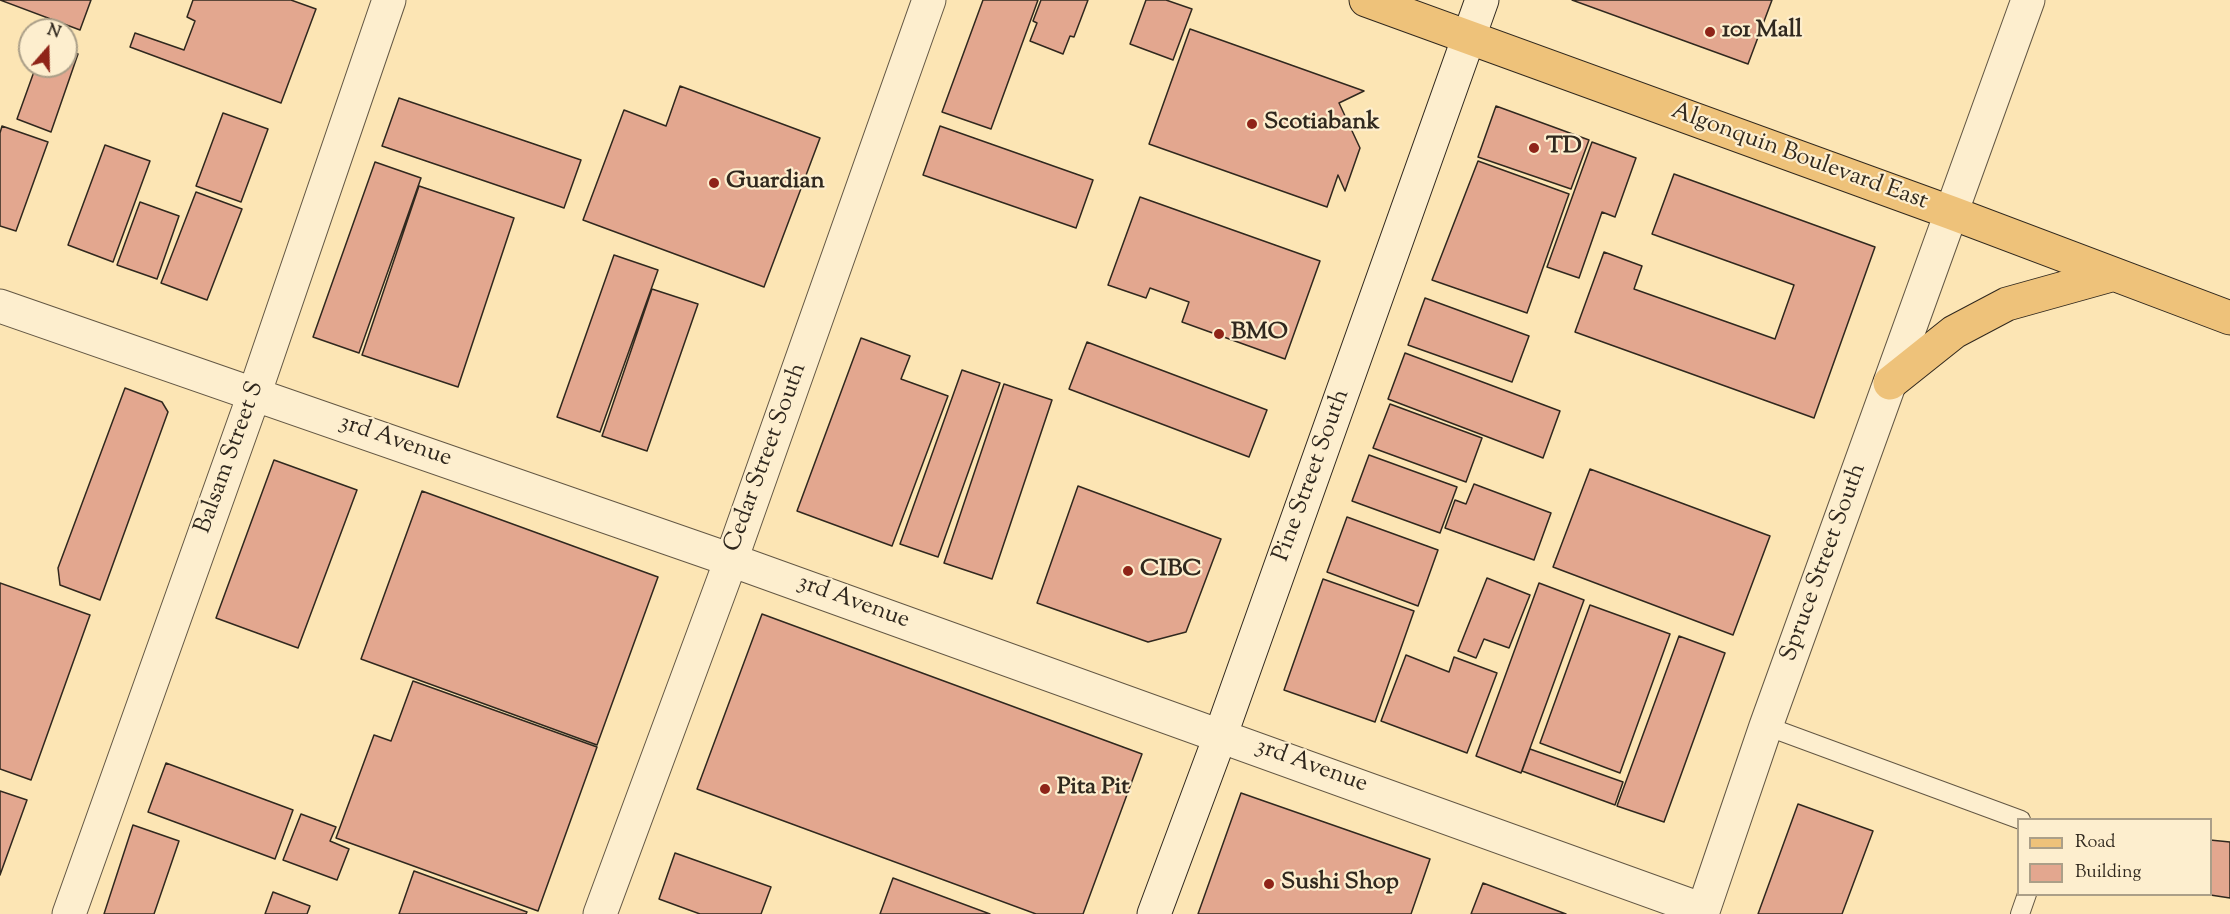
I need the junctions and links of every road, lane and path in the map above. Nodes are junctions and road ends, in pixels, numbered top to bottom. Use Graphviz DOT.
graph roads {
  1 [pos="389,0"];
  2 [pos="929,0"];
  3 [pos="1366,0"];
  4 [pos="1482,0"];
  5 [pos="2028,0"];
  6 [pos="1469,38"];
  7 [pos="1952,213"];
  8 [pos="2111,275"];
  9 [pos="0,306"];
  10 [pos="2230,318"];
  11 [pos="1890,383"];
  12 [pos="255,392"];
  13 [pos="731,560"];
  14 [pos="1766,726"];
  15 [pos="1221,734"];
  16 [pos="2017,818"];
  17 [pos="2026,896"];
  18 [pos="1702,912"];
  19 [pos="69,914"];
  20 [pos="600,914"];
  21 [pos="1154,914"];
  22 [pos="2020,914"];
  1 -- 12 [label="street, Balsam Street S"];
  2 -- 13 [label="street, Cedar Street South"];
  3 -- 6 [label="main road, Algonquin Boulevard East"];
  4 -- 6 [label="street, Pine Street South"];
  5 -- 7 [label="street, Spruce Street South"];
  6 -- 7 [label="main road, Algonquin Boulevard East"];
  6 -- 15 [label="street, Pine Street South"];
  7 -- 8 [label="main road, Algonquin Boulevard East"];
  7 -- 11 [label="street, Spruce Street South"];
  8 -- 10 [label="main road, Algonquin Boulevard East"];
  8 -- 11 [label="main road"];
  9 -- 12 [label="street, 3rd Avenue"];
  11 -- 14 [label="street, Spruce Street South"];
  12 -- 13 [label="street, 3rd Avenue"];
  12 -- 19 [label="street, Balsam Street S"];
  13 -- 15 [label="street, 3rd Avenue"];
  13 -- 20 [label="street, Cedar Street South"];
  14 -- 16 [label="lane"];
  14 -- 18 [label="street, Spruce Street South"];
  15 -- 18 [label="street, 3rd Avenue"];
  15 -- 21 [label="street, Pine Street South"];
  17 -- 22 [label="lane"];
}
